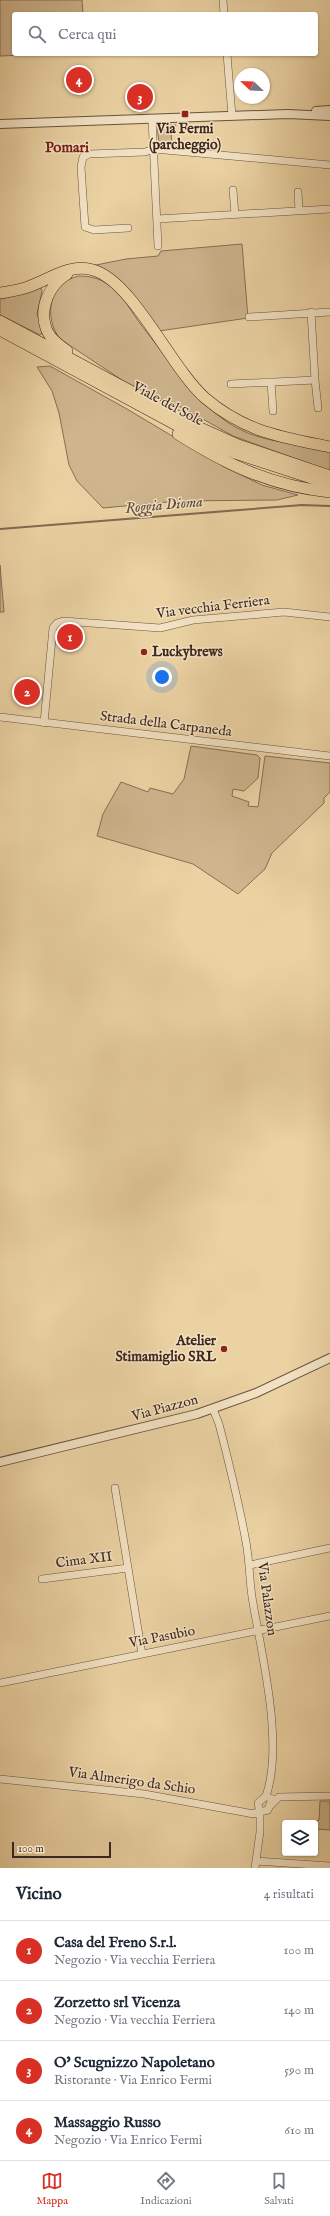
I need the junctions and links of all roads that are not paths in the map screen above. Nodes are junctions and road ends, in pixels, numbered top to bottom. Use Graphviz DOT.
graph roads {
  1 [pos="223,0"];
  2 [pos="224,12"];
  3 [pos="227,56"];
  4 [pos="330,110"];
  5 [pos="288,114"];
  6 [pos="232,116"];
  7 [pos="330,116"];
  8 [pos="152,119"];
  9 [pos="0,124"];
  10 [pos="154,149"];
  11 [pos="330,165"];
  12 [pos="233,190"];
  13 [pos="298,192"];
  14 [pos="330,209"];
  15 [pos="299,210"];
  16 [pos="235,215"];
  17 [pos="158,219"];
  18 [pos="128,228"];
  19 [pos="158,246"];
  20 [pos="75,269"];
  21 [pos="0,293"];
  22 [pos="311,312"];
  23 [pos="330,312"];
  24 [pos="249,317"];
  25 [pos="0,321"];
  26 [pos="0,330"];
  27 [pos="91,370"];
  28 [pos="315,380"];
  29 [pos="271,382"];
  30 [pos="231,384"];
  31 [pos="119,395"];
  32 [pos="318,408"];
  33 [pos="273,411"];
  34 [pos="330,440"];
  35 [pos="311,441"];
  36 [pos="330,447"];
  37 [pos="237,449"];
  38 [pos="330,476"];
  39 [pos="330,484"];
  40 [pos="330,492"];
  41 [pos="330,617"];
  42 [pos="0,717"];
  43 [pos="44,723"];
  44 [pos="330,756"];
  45 [pos="330,1358"];
  46 [pos="213,1409"];
  47 [pos="0,1462"];
  48 [pos="115,1488"];
  49 [pos="330,1548"];
  50 [pos="250,1565"];
  51 [pos="128,1568"];
  52 [pos="42,1579"];
  53 [pos="330,1616"];
  54 [pos="258,1631"];
  55 [pos="142,1654"];
  56 [pos="0,1683"];
  57 [pos="0,1779"];
  58 [pos="266,1796"];
  59 [pos="330,1796"];
  60 [pos="271,1805"];
  61 [pos="259,1811"];
  62 [pos="255,1865"];
  63 [pos="330,1866"];
  1 -- 2 [label="street"];
  3 -- 6 [label="street"];
  4 -- 5 [label="street"];
  5 -- 6 [label="street"];
  5 -- 7 [label="street"];
  6 -- 8 [label="street"];
  8 -- 9 [label="street"];
  8 -- 10 [label="street"];
  10 -- 11 [label="street"];
  10 -- 17 [label="street"];
  10 -- 18 [label="street"];
  12 -- 16 [label="street"];
  13 -- 15 [label="street"];
  14 -- 15 [label="street"];
  15 -- 16 [label="street"];
  16 -- 17 [label="street"];
  17 -- 19 [label="street"];
  20 -- 21 [label="highway"];
  20 -- 27 [label="highway"];
  20 -- 35 [label="highway"];
  22 -- 23 [label="street"];
  22 -- 24 [label="street"];
  22 -- 28 [label="street"];
  25 -- 27 [label="highway, Viale del Sole"];
  26 -- 31 [label="highway, Viale del Sole"];
  27 -- 37 [label="highway, Viale del Sole"];
  28 -- 29 [label="street"];
  28 -- 32 [label="street"];
  29 -- 30 [label="street"];
  29 -- 33 [label="street"];
  31 -- 37 [label="highway, Viale del Sole"];
  31 -- 40 [label="highway"];
  34 -- 35 [label="highway"];
  35 -- 36 [label="highway"];
  37 -- 38 [label="highway, Viale del Sole"];
  37 -- 39 [label="highway, Viale del Sole"];
  41 -- 43 [label="street, Via vecchia Ferriera"];
  42 -- 43 [label="street, Strada della Carpaneda"];
  43 -- 44 [label="street, Strada della Carpaneda"];
  45 -- 46 [label="street, Via Piazzon"];
  46 -- 47 [label="street, Via Piazzon"];
  46 -- 50 [label="street, Via Palazzon"];
  48 -- 51 [label="street, Cima XII"];
  49 -- 50 [label="street"];
  50 -- 54 [label="street, Via Palazzon"];
  51 -- 52 [label="street, Cima XII"];
  51 -- 55 [label="street, Cima XII"];
  53 -- 54 [label="street, Via Pasubio"];
  54 -- 55 [label="street, Via Pasubio"];
  54 -- 58 [label="street, Via Palazzon"];
  55 -- 56 [label="street, Via Pasubio"];
  57 -- 61 [label="street, Via Almerigo da Schio"];
  58 -- 60 [label="street"];
  58 -- 61 [label="street, Via Palazzon"];
  59 -- 60 [label="street"];
  60 -- 61 [label="street"];
  61 -- 62 [label="street"];
  62 -- 63 [label="street"];
}
